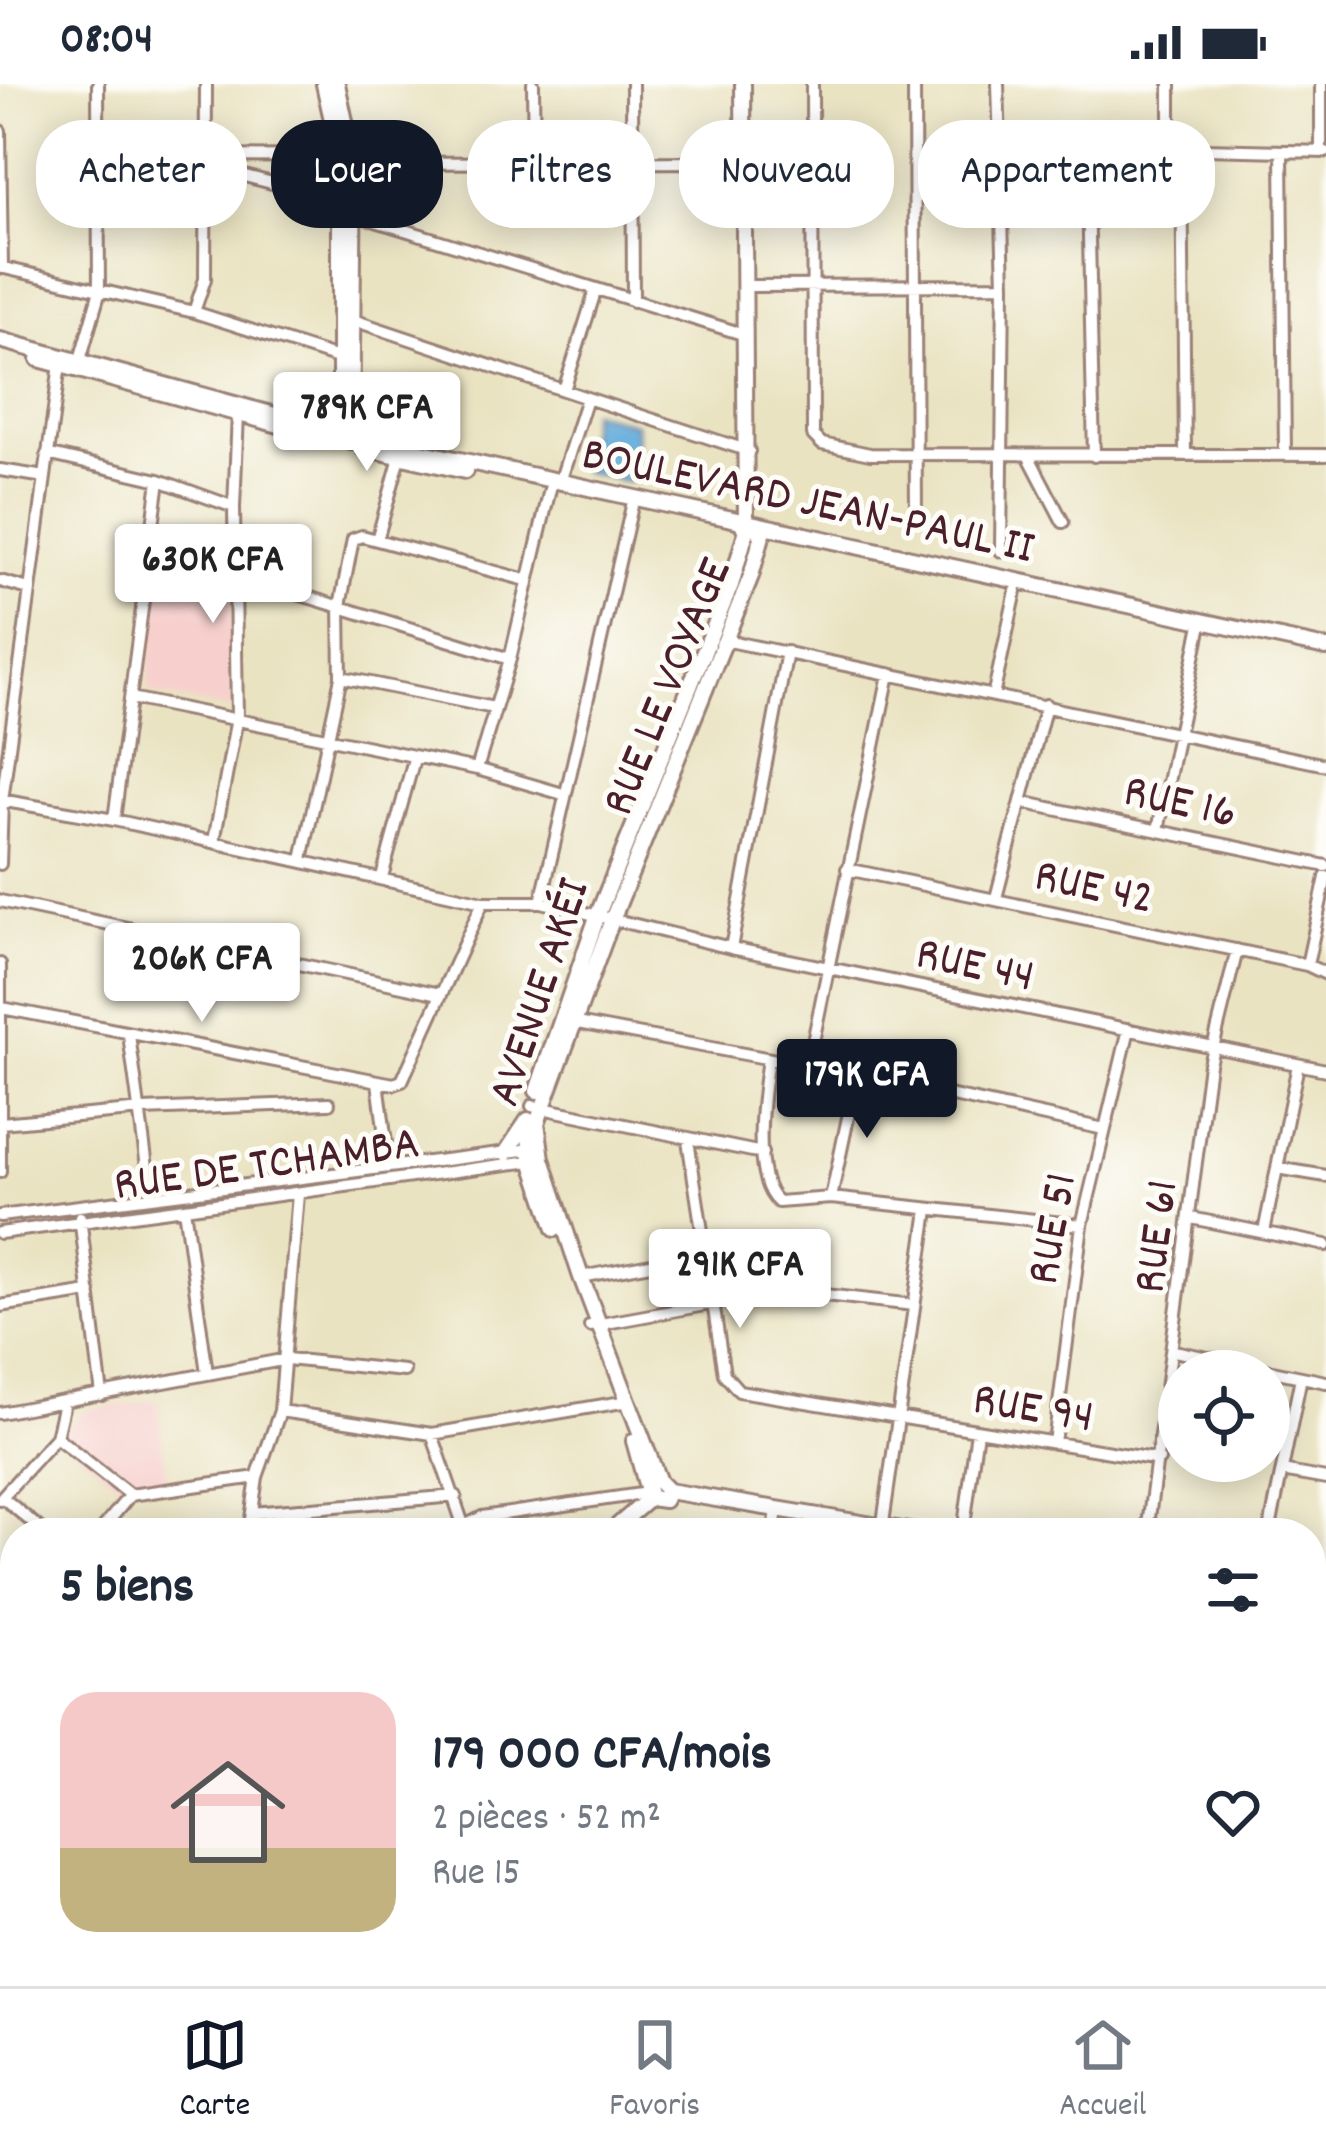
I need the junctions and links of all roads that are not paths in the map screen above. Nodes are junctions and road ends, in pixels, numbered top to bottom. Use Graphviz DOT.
graph roads {
  1 [pos="98,84"];
  2 [pos="206,84"];
  3 [pos="324,84"];
  4 [pos="337,84"];
  5 [pos="533,84"];
  6 [pos="632,84"];
  7 [pos="743,84"];
  8 [pos="812,84"];
  9 [pos="914,84"];
  10 [pos="998,84"];
  11 [pos="1170,84"];
  12 [pos="1322,84"];
  13 [pos="98,120"];
  14 [pos="206,120"];
  15 [pos="335,120"];
  16 [pos="342,120"];
  17 [pos="533,120"];
  18 [pos="632,120"];
  19 [pos="743,120"];
  20 [pos="999,120"];
  21 [pos="1173,120"];
  22 [pos="0,131"];
  23 [pos="1215,151"];
  24 [pos="1282,152"];
  25 [pos="1323,152"];
  26 [pos="99,228"];
  27 [pos="205,228"];
  28 [pos="343,228"];
  29 [pos="352,228"];
  30 [pos="396,228"];
  31 [pos="633,228"];
  32 [pos="745,228"];
  33 [pos="1002,228"];
  34 [pos="1089,228"];
  35 [pos="1178,228"];
  36 [pos="1,267"];
  37 [pos="915,284"];
  38 [pos="1004,285"];
  39 [pos="745,286"];
  40 [pos="813,286"];
  41 [pos="596,292"];
  42 [pos="99,294"];
  43 [pos="633,301"];
  44 [pos="194,312"];
  45 [pos="352,320"];
  46 [pos="746,335"];
  47 [pos="0,340"];
  48 [pos="0,349"];
  49 [pos="80,359"];
  50 [pos="348,362"];
  51 [pos="60,364"];
  52 [pos="564,390"];
  53 [pos="587,398"];
  54 [pos="238,414"];
  55 [pos="344,437"];
  56 [pos="749,451"];
  57 [pos="1285,453"];
  58 [pos="47,454"];
  59 [pos="1326,454"];
  60 [pos="918,455"];
  61 [pos="1185,455"];
  62 [pos="400,457"];
  63 [pos="1005,457"];
  64 [pos="1029,457"];
  65 [pos="1094,457"];
  66 [pos="0,470"];
  67 [pos="45,477"];
  68 [pos="159,480"];
  69 [pos="555,486"];
  70 [pos="632,506"];
  71 [pos="234,507"];
  72 [pos="916,517"];
  73 [pos="1063,522"];
  74 [pos="751,529"];
  75 [pos="376,540"];
  76 [pos="1001,551"];
  77 [pos="236,575"];
  78 [pos="0,580"];
  79 [pos="526,580"];
  80 [pos="29,589"];
  81 [pos="1016,591"];
  82 [pos="340,606"];
  83 [pos="1200,629"];
  84 [pos="724,640"];
  85 [pos="788,652"];
  86 [pos="1326,652"];
  87 [pos="510,659"];
  88 [pos="889,674"];
  89 [pos="340,677"];
  90 [pos="994,692"];
  91 [pos="131,698"];
  92 [pos="1046,705"];
  93 [pos="494,708"];
  94 [pos="237,718"];
  95 [pos="1177,736"];
  96 [pos="330,737"];
  97 [pos="414,759"];
  98 [pos="1326,765"];
  99 [pos="477,769"];
  100 [pos="563,794"];
  101 [pos="1,801"];
  102 [pos="1021,802"];
  103 [pos="114,820"];
  104 [pos="1158,830"];
  105 [pos="214,841"];
  106 [pos="302,860"];
  107 [pos="0,864"];
  108 [pos="1326,866"];
  109 [pos="847,869"];
  110 [pos="382,877"];
  111 [pos="1326,877"];
  112 [pos="996,898"];
  113 [pos="0,901"];
  114 [pos="483,902"];
  115 [pos="541,902"];
  116 [pos="605,917"];
  117 [pos="730,948"];
  118 [pos="1237,950"];
  119 [pos="0,964"];
  120 [pos="1306,965"];
  121 [pos="829,967"];
  122 [pos="1326,974"];
  123 [pos="440,994"];
  124 [pos="2,1008"];
  125 [pos="566,1021"];
  126 [pos="1129,1029"];
  127 [pos="130,1035"];
  128 [pos="1,1044"];
  129 [pos="1214,1046"];
  130 [pos="768,1058"];
  131 [pos="1298,1065"];
  132 [pos="808,1066"];
  133 [pos="1326,1070"];
  134 [pos="857,1076"];
  135 [pos="378,1082"];
  136 [pos="329,1103"];
  137 [pos="142,1110"];
  138 [pos="533,1112"];
  139 [pos="1,1123"];
  140 [pos="1104,1129"];
  141 [pos="688,1140"];
  142 [pos="762,1153"];
  143 [pos="506,1154"];
  144 [pos="535,1155"];
  145 [pos="389,1166"];
  146 [pos="1277,1168"];
  147 [pos="0,1172"];
  148 [pos="1326,1176"];
  149 [pos="299,1178"];
  150 [pos="151,1196"];
  151 [pos="298,1196"];
  152 [pos="831,1198"];
  153 [pos="80,1208"];
  154 [pos="184,1208"];
  155 [pos="928,1210"];
  156 [pos="0,1216"];
  157 [pos="1191,1218"];
  158 [pos="80,1222"];
  159 [pos="1082,1225"];
  160 [pos="1264,1232"];
  161 [pos="0,1233"];
  162 [pos="1326,1245"];
  163 [pos="704,1254"];
  164 [pos="581,1277"];
  165 [pos="90,1292"];
  166 [pos="712,1304"];
  167 [pos="914,1305"];
  168 [pos="0,1306"];
  169 [pos="594,1325"];
  170 [pos="1174,1350"];
  171 [pos="287,1359"];
  172 [pos="404,1371"];
  173 [pos="206,1373"];
  174 [pos="1290,1375"];
  175 [pos="1301,1377"];
  176 [pos="1326,1382"];
  177 [pos="102,1395"];
  178 [pos="623,1402"];
  179 [pos="64,1403"];
  180 [pos="280,1411"];
  181 [pos="0,1413"];
  182 [pos="898,1419"];
  183 [pos="977,1431"];
  184 [pos="1290,1431"];
  185 [pos="432,1434"];
  186 [pos="56,1437"];
  187 [pos="1054,1443"];
  188 [pos="1158,1460"];
  189 [pos="1158,1466"];
  190 [pos="1290,1472"];
  191 [pos="256,1477"];
  192 [pos="1326,1479"];
  193 [pos="1280,1482"];
  194 [pos="655,1490"];
  195 [pos="130,1495"];
  196 [pos="456,1496"];
  197 [pos="1,1498"];
  198 [pos="778,1508"];
  199 [pos="253,1513"];
  200 [pos="26,1518"];
  201 [pos="111,1518"];
  202 [pos="252,1518"];
  203 [pos="462,1518"];
  204 [pos="481,1518"];
  205 [pos="625,1518"];
  206 [pos="776,1518"];
  207 [pos="825,1518"];
  208 [pos="884,1518"];
  209 [pos="965,1518"];
  210 [pos="1149,1518"];
  211 [pos="1272,1518"];
  1 -- 13 [label="street"];
  2 -- 14 [label="street"];
  3 -- 15 [label="main road"];
  4 -- 16 [label="main road"];
  5 -- 17 [label="street"];
  6 -- 18 [label="street"];
  7 -- 19 [label="main road, AVENUE AKÉI"];
  8 -- 40 [label="street"];
  9 -- 37 [label="street"];
  10 -- 20 [label="street"];
  11 -- 21 [label="street"];
  12 -- 25 [label="street"];
  22 -- 36 [label="street"];
  23 -- 24 [label="street"];
  24 -- 25 [label="street"];
  24 -- 57 [label="street"];
  26 -- 42 [label="street"];
  27 -- 44 [label="street"];
  28 -- 50 [label="main road"];
  29 -- 45 [label="main road"];
  30 -- 41 [label="street"];
  31 -- 43 [label="street"];
  32 -- 39 [label="main road, AVENUE AKÉI"];
  33 -- 38 [label="street"];
  34 -- 65 [label="street"];
  35 -- 61 [label="street"];
  36 -- 42 [label="street"];
  37 -- 38 [label="street"];
  37 -- 40 [label="street"];
  37 -- 60 [label="street"];
  38 -- 63 [label="street"];
  39 -- 40 [label="street"];
  39 -- 46 [label="main road, AVENUE AKÉI"];
  40 -- 60 [label="street"];
  41 -- 43 [label="street"];
  41 -- 52 [label="street"];
  42 -- 44 [label="street"];
  42 -- 49 [label="street"];
  43 -- 46 [label="street"];
  44 -- 50 [label="street"];
  45 -- 50 [label="main road"];
  45 -- 52 [label="street"];
  46 -- 56 [label="main road, AVENUE AKÉI"];
  47 -- 49 [label="main road, BOULEVARD JEAN-PAUL II"];
  48 -- 51 [label="main road, BOULEVARD JEAN-PAUL II"];
  49 -- 55 [label="main road, BOULEVARD JEAN-PAUL II"];
  50 -- 55 [label="main road"];
  51 -- 54 [label="main road, BOULEVARD JEAN-PAUL II"];
  51 -- 58 [label="street"];
  52 -- 53 [label="street"];
  53 -- 56 [label="street"];
  53 -- 69 [label="street"];
  54 -- 55 [label="main road, BOULEVARD JEAN-PAUL II"];
  54 -- 71 [label="street"];
  55 -- 62 [label="main road, BOULEVARD JEAN-PAUL II"];
  55 -- 69 [label="main road, BOULEVARD JEAN-PAUL II"];
  56 -- 74 [label="main road, AVENUE AKÉI"];
  57 -- 59 [label="street"];
  57 -- 61 [label="street"];
  58 -- 67 [label="street"];
  58 -- 68 [label="street"];
  60 -- 63 [label="street"];
  60 -- 72 [label="street"];
  61 -- 65 [label="street"];
  62 -- 69 [label="main road, BOULEVARD JEAN-PAUL II"];
  62 -- 75 [label="street"];
  63 -- 64 [label="street"];
  63 -- 76 [label="street"];
  64 -- 65 [label="street"];
  64 -- 73 [label="street"];
  66 -- 67 [label="street"];
  67 -- 80 [label="street"];
  68 -- 71 [label="street"];
  68 -- 91 [label="street"];
  69 -- 70 [label="main road, BOULEVARD JEAN-PAUL II"];
  69 -- 74 [label="main road, BOULEVARD JEAN-PAUL II"];
  69 -- 79 [label="street"];
  70 -- 74 [label="main road, BOULEVARD JEAN-PAUL II"];
  70 -- 100 [label="street"];
  71 -- 77 [label="street"];
  74 -- 81 [label="main road, BOULEVARD JEAN-PAUL II"];
  74 -- 84 [label="main road, RUE LE VOYAGE"];
  74 -- 86 [label="main road, BOULEVARD JEAN-PAUL II"];
  74 -- 116 [label="main road, AVENUE AKÉI"];
  75 -- 79 [label="street"];
  75 -- 82 [label="street"];
  77 -- 82 [label="street"];
  77 -- 94 [label="street"];
  78 -- 80 [label="street"];
  79 -- 87 [label="street"];
  80 -- 101 [label="street"];
  81 -- 83 [label="main road, BOULEVARD JEAN-PAUL II"];
  81 -- 90 [label="street"];
  82 -- 87 [label="street"];
  82 -- 89 [label="street"];
  83 -- 86 [label="main road, BOULEVARD JEAN-PAUL II"];
  83 -- 95 [label="street"];
  84 -- 85 [label="street"];
  84 -- 116 [label="main road, RUE LE VOYAGE"];
  85 -- 88 [label="street"];
  85 -- 117 [label="street"];
  87 -- 93 [label="street"];
  88 -- 90 [label="street"];
  88 -- 109 [label="street"];
  89 -- 93 [label="street"];
  89 -- 96 [label="street"];
  90 -- 92 [label="street"];
  91 -- 94 [label="street"];
  91 -- 103 [label="street"];
  92 -- 95 [label="street"];
  92 -- 102 [label="street"];
  93 -- 99 [label="street"];
  94 -- 96 [label="street"];
  94 -- 105 [label="street"];
  95 -- 98 [label="street"];
  95 -- 104 [label="street"];
  96 -- 97 [label="street"];
  96 -- 106 [label="street"];
  97 -- 99 [label="street"];
  97 -- 110 [label="street"];
  99 -- 100 [label="street"];
  100 -- 115 [label="street"];
  101 -- 103 [label="street, RUE 44"];
  101 -- 107 [label="street"];
  102 -- 104 [label="street, RUE 16"];
  102 -- 112 [label="street"];
  103 -- 105 [label="street, RUE 44"];
  104 -- 108 [label="street, RUE 16"];
  105 -- 106 [label="street, RUE 44"];
  106 -- 110 [label="street, RUE 44"];
  109 -- 112 [label="street, RUE 42"];
  109 -- 121 [label="street"];
  110 -- 114 [label="street, RUE 44"];
  111 -- 120 [label="street"];
  112 -- 118 [label="street, RUE 42"];
  113 -- 123 [label="street"];
  114 -- 115 [label="street, RUE 44"];
  114 -- 123 [label="street"];
  115 -- 116 [label="street, RUE 44"];
  116 -- 117 [label="street, RUE 44"];
  116 -- 125 [label="main road, RUE LE VOYAGE"];
  117 -- 121 [label="street, RUE 44"];
  118 -- 120 [label="street, RUE 42"];
  118 -- 129 [label="street, RUE 61"];
  119 -- 124 [label="street"];
  120 -- 122 [label="street, RUE 42"];
  121 -- 126 [label="street, RUE 44"];
  121 -- 132 [label="street"];
  123 -- 135 [label="street"];
  124 -- 127 [label="street"];
  124 -- 128 [label="street"];
  125 -- 130 [label="street"];
  125 -- 138 [label="main road, RUE LE VOYAGE"];
  126 -- 129 [label="street, RUE 44"];
  126 -- 140 [label="street, RUE 51"];
  127 -- 135 [label="street"];
  127 -- 137 [label="street"];
  128 -- 139 [label="street"];
  129 -- 131 [label="street, RUE 44"];
  129 -- 157 [label="street, RUE 61"];
  130 -- 132 [label="street"];
  130 -- 142 [label="street"];
  131 -- 133 [label="street, RUE 44"];
  131 -- 146 [label="street"];
  132 -- 134 [label="street"];
  134 -- 140 [label="street"];
  134 -- 152 [label="street"];
  135 -- 145 [label="street"];
  136 -- 137 [label="street"];
  137 -- 139 [label="street"];
  137 -- 150 [label="street"];
  138 -- 141 [label="street"];
  138 -- 143 [label="main road"];
  138 -- 144 [label="main road, RUE LE VOYAGE"];
  139 -- 147 [label="street"];
  140 -- 159 [label="street, RUE 51"];
  141 -- 142 [label="street"];
  141 -- 163 [label="street, RUE 94"];
  142 -- 152 [label="street"];
  143 -- 144 [label="street, RUE DE TCHAMBA"];
  143 -- 145 [label="street, RUE DE TCHAMBA"];
  144 -- 151 [label="street, RUE DE TCHAMBA"];
  144 -- 164 [label="main road, RUE LE VOYAGE"];
  144 -- 169 [label="main road, AVENUE AKÉI"];
  145 -- 149 [label="street, RUE DE TCHAMBA"];
  146 -- 148 [label="street"];
  146 -- 160 [label="street"];
  149 -- 150 [label="street, RUE DE TCHAMBA"];
  149 -- 151 [label="street"];
  150 -- 153 [label="street, RUE DE TCHAMBA"];
  151 -- 154 [label="street, RUE DE TCHAMBA"];
  151 -- 171 [label="street"];
  152 -- 155 [label="street"];
  153 -- 156 [label="street, RUE DE TCHAMBA"];
  153 -- 158 [label="street"];
  154 -- 158 [label="street, RUE DE TCHAMBA"];
  154 -- 173 [label="street"];
  155 -- 159 [label="street"];
  155 -- 167 [label="street"];
  157 -- 160 [label="street"];
  157 -- 170 [label="street, RUE 61"];
  158 -- 161 [label="street, RUE DE TCHAMBA"];
  158 -- 165 [label="street"];
  159 -- 187 [label="street, RUE 51"];
  160 -- 162 [label="street"];
  163 -- 164 [label="street"];
  163 -- 166 [label="street, RUE 94"];
  164 -- 169 [label="main road, RUE LE VOYAGE"];
  165 -- 168 [label="street"];
  165 -- 177 [label="street"];
  166 -- 167 [label="street"];
  166 -- 169 [label="street"];
  166 -- 182 [label="street, RUE 94"];
  167 -- 182 [label="street"];
  169 -- 178 [label="main road, RUE LE VOYAGE"];
  171 -- 172 [label="street"];
  171 -- 173 [label="street"];
  171 -- 180 [label="street"];
  173 -- 177 [label="street"];
  174 -- 175 [label="street"];
  175 -- 176 [label="street"];
  175 -- 184 [label="street"];
  177 -- 179 [label="street"];
  178 -- 185 [label="street"];
  178 -- 194 [label="main road, RUE LE VOYAGE"];
  179 -- 181 [label="street"];
  179 -- 186 [label="street"];
  180 -- 185 [label="street"];
  180 -- 191 [label="street"];
  182 -- 183 [label="street, RUE 94"];
  182 -- 208 [label="street"];
  183 -- 187 [label="street, RUE 94"];
  183 -- 209 [label="street"];
  185 -- 196 [label="street"];
  186 -- 195 [label="street"];
  186 -- 197 [label="street"];
  187 -- 188 [label="street, RUE 94"];
  189 -- 210 [label="street, RUE 61"];
  190 -- 192 [label="street"];
  191 -- 195 [label="street"];
  191 -- 199 [label="street"];
  193 -- 211 [label="street"];
  194 -- 198 [label="main road"];
  194 -- 204 [label="street"];
  194 -- 205 [label="main road"];
  195 -- 201 [label="street"];
  196 -- 199 [label="street"];
  196 -- 203 [label="street"];
  197 -- 200 [label="street"];
  198 -- 206 [label="street"];
  198 -- 207 [label="main road"];
  199 -- 202 [label="street"];
}
